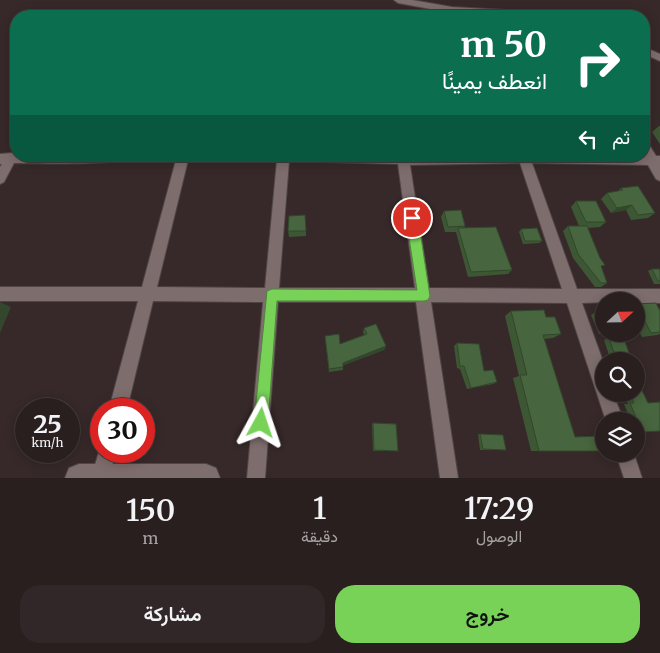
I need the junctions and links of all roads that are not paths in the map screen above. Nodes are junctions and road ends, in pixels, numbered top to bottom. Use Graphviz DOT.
graph roads {
  1 [pos="398,0"];
  2 [pos="452,10"];
  3 [pos="5,158"];
  4 [pos="656,161"];
  5 [pos="181,162"];
  6 [pos="281,162"];
  7 [pos="404,162"];
  8 [pos="526,162"];
  9 [pos="660,176"];
  10 [pos="0,179"];
  11 [pos="0,294"];
  12 [pos="148,294"];
  13 [pos="272,295"];
  14 [pos="424,296"];
  15 [pos="573,296"];
  16 [pos="660,296"];
  17 [pos="595,362"];
  18 [pos="121,398"];
  19 [pos="628,462"];
  20 [pos="104,463"];
  21 [pos="79,478"];
  22 [pos="100,478"];
  23 [pos="206,478"];
  24 [pos="256,478"];
  25 [pos="448,478"];
  26 [pos="634,478"];
  1 -- 2 [label="street"];
  3 -- 10 [label="street"];
  4 -- 9 [label="street"];
  5 -- 12 [label="street"];
  6 -- 13 [label="street"];
  7 -- 14 [label="street"];
  8 -- 15 [label="street"];
  11 -- 12 [label="street"];
  12 -- 13 [label="street"];
  12 -- 18 [label="street"];
  13 -- 14 [label="street"];
  13 -- 24 [label="street"];
  14 -- 15 [label="street"];
  14 -- 25 [label="street"];
  15 -- 16 [label="street"];
  15 -- 17 [label="street"];
  19 -- 26 [label="street"];
  20 -- 22 [label="street"];
  21 -- 22 [label="main road"];
  22 -- 23 [label="main road"];
}
